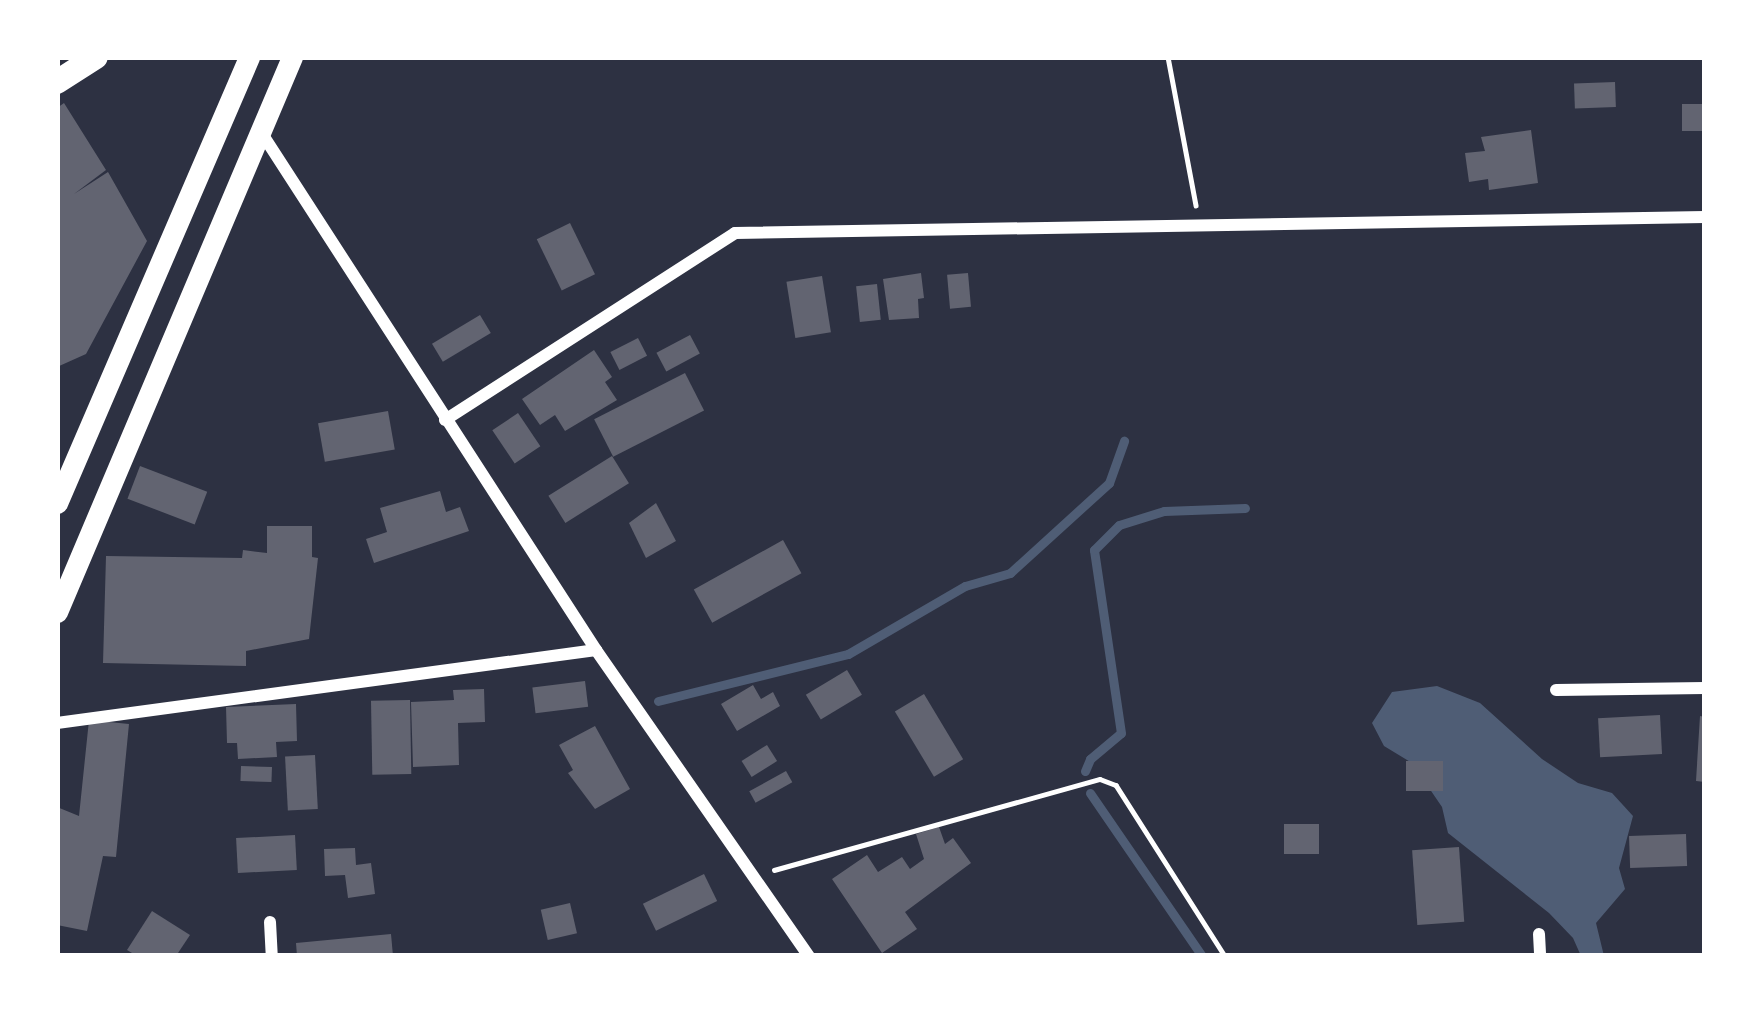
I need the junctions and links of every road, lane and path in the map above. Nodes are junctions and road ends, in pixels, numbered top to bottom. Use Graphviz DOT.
graph roads {
  1 [pos="96,57"];
  2 [pos="249,57"];
  3 [pos="292,57"];
  4 [pos="1168,57"];
  5 [pos="57,82"];
  6 [pos="260,131"];
  7 [pos="1705,217"];
  8 [pos="1200,226"];
  9 [pos="446,420"];
  10 [pos="57,503"];
  11 [pos="57,612"];
  12 [pos="596,650"];
  13 [pos="1705,688"];
  14 [pos="1556,690"];
  15 [pos="57,723"];
  16 [pos="757,875"];
  17 [pos="270,922"];
  18 [pos="1539,934"];
  19 [pos="272,956"];
  20 [pos="809,956"];
  21 [pos="1225,956"];
  22 [pos="1540,956"];
  1 -- 5 [label="main road"];
  2 -- 10 [label="street"];
  3 -- 6 [label="street"];
  4 -- 8 [label="path"];
  6 -- 9 [label="street"];
  6 -- 11 [label="street"];
  7 -- 8 [label="street"];
  8 -- 9 [label="street"];
  9 -- 12 [label="street"];
  12 -- 15 [label="street"];
  12 -- 16 [label="street"];
  13 -- 14 [label="street"];
  16 -- 20 [label="street"];
  16 -- 21 [label="path"];
  17 -- 19 [label="street"];
  18 -- 22 [label="street"];
}
